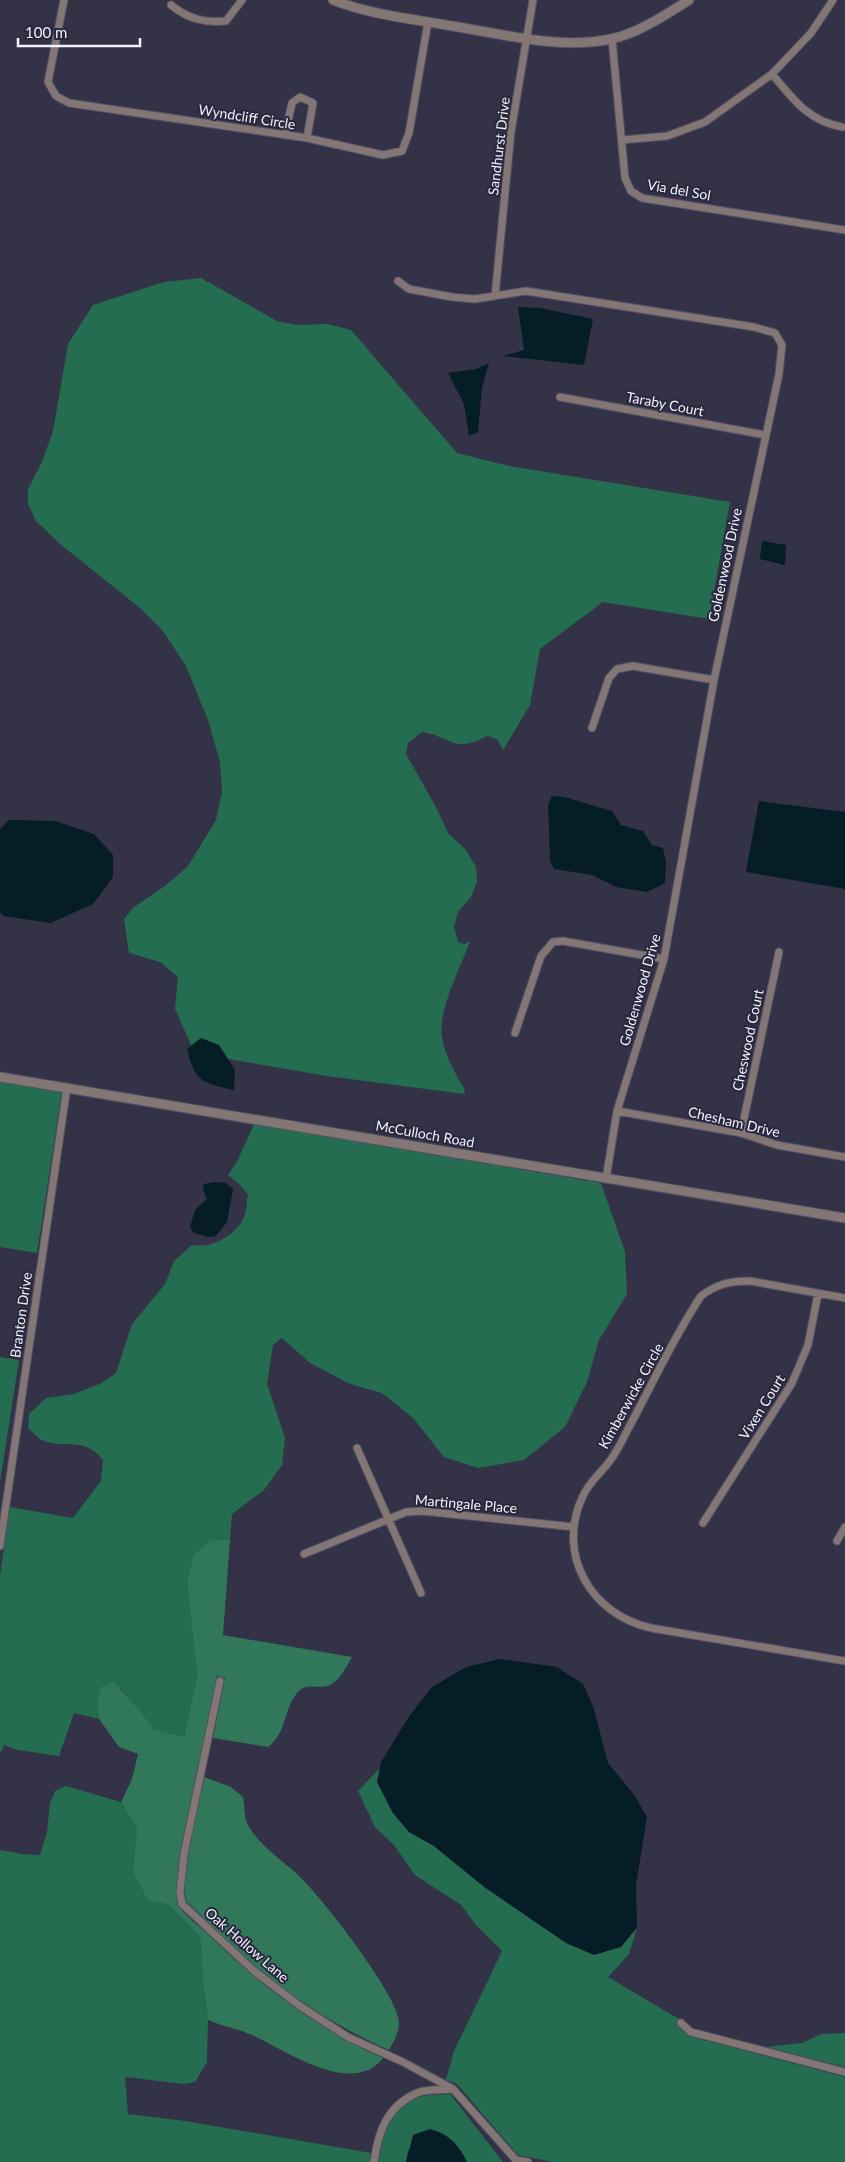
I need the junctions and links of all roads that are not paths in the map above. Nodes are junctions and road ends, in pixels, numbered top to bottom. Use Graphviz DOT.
graph roads {
  1 [pos="64,0"];
  2 [pos="242,0"];
  3 [pos="333,0"];
  4 [pos="533,0"];
  5 [pos="689,0"];
  6 [pos="833,0"];
  7 [pos="171,6"];
  8 [pos="428,22"];
  9 [pos="527,38"];
  10 [pos="612,39"];
  11 [pos="772,74"];
  12 [pos="842,127"];
  13 [pos="285,135"];
  14 [pos="307,138"];
  15 [pos="622,140"];
  16 [pos="845,230"];
  17 [pos="398,281"];
  18 [pos="495,296"];
  19 [pos="560,397"];
  20 [pos="765,435"];
  21 [pos="714,680"];
  22 [pos="592,728"];
  23 [pos="779,952"];
  24 [pos="664,959"];
  25 [pos="515,1033"];
  26 [pos="0,1077"];
  27 [pos="66,1087"];
  28 [pos="617,1111"];
  29 [pos="741,1133"];
  30 [pos="845,1157"];
  31 [pos="606,1179"];
  32 [pos="845,1218"];
  33 [pos="818,1294"];
  34 [pos="845,1298"];
  35 [pos="357,1448"];
  36 [pos="388,1518"];
  37 [pos="703,1523"];
  38 [pos="574,1527"];
  39 [pos="845,1527"];
  40 [pos="836,1541"];
  41 [pos="0,1546"];
  42 [pos="304,1554"];
  43 [pos="421,1593"];
  44 [pos="845,1661"];
  45 [pos="220,1681"];
  46 [pos="681,2023"];
  47 [pos="845,2072"];
  48 [pos="453,2089"];
  49 [pos="516,2161"];
  50 [pos="374,2162"];
  51 [pos="528,2162"];
  1 -- 13 [label="street, Wyndcliff Circle"];
  2 -- 7 [label="street"];
  3 -- 8 [label="street"];
  4 -- 9 [label="street, Sandhurst Drive"];
  5 -- 10 [label="street"];
  6 -- 11 [label="street"];
  8 -- 9 [label="street"];
  8 -- 14 [label="street, Wyndcliff Circle"];
  9 -- 10 [label="street"];
  9 -- 18 [label="street, Sandhurst Drive"];
  10 -- 15 [label="street, Via del Sol"];
  11 -- 12 [label="street"];
  11 -- 15 [label="street"];
  13 -- 14 [label="street, Wyndcliff Circle"];
  13 -- 14 [label="street"];
  15 -- 16 [label="street, Via del Sol"];
  17 -- 18 [label="street, Goldenwood Drive"];
  18 -- 20 [label="street, Goldenwood Drive"];
  19 -- 20 [label="street, Taraby Court"];
  20 -- 21 [label="street, Goldenwood Drive"];
  21 -- 22 [label="street"];
  21 -- 24 [label="street, Goldenwood Drive"];
  23 -- 29 [label="street, Cheswood Court"];
  24 -- 25 [label="street"];
  24 -- 28 [label="street, Goldenwood Drive"];
  26 -- 27 [label="street, McCulloch Road"];
  27 -- 31 [label="street, McCulloch Road"];
  27 -- 41 [label="street, Branton Drive"];
  28 -- 29 [label="street, Chesham Drive"];
  28 -- 31 [label="street, Goldenwood Drive"];
  29 -- 30 [label="street, Chesham Drive"];
  31 -- 32 [label="street, McCulloch Road"];
  33 -- 34 [label="street, Kimberwicke Circle"];
  33 -- 37 [label="street, Vixen Court"];
  33 -- 38 [label="street, Kimberwicke Circle"];
  35 -- 36 [label="street"];
  36 -- 38 [label="street, Martingale Place"];
  36 -- 42 [label="street, Martingale Place"];
  36 -- 43 [label="street"];
  38 -- 44 [label="street, Kimberwicke Circle"];
  39 -- 40 [label="street"];
  45 -- 48 [label="street, Oak Hollow Lane"];
  46 -- 47 [label="street"];
  48 -- 49 [label="street, Oak Hollow Lane"];
  48 -- 50 [label="street"];
  49 -- 51 [label="street, Oak Hollow Lane"];
}
